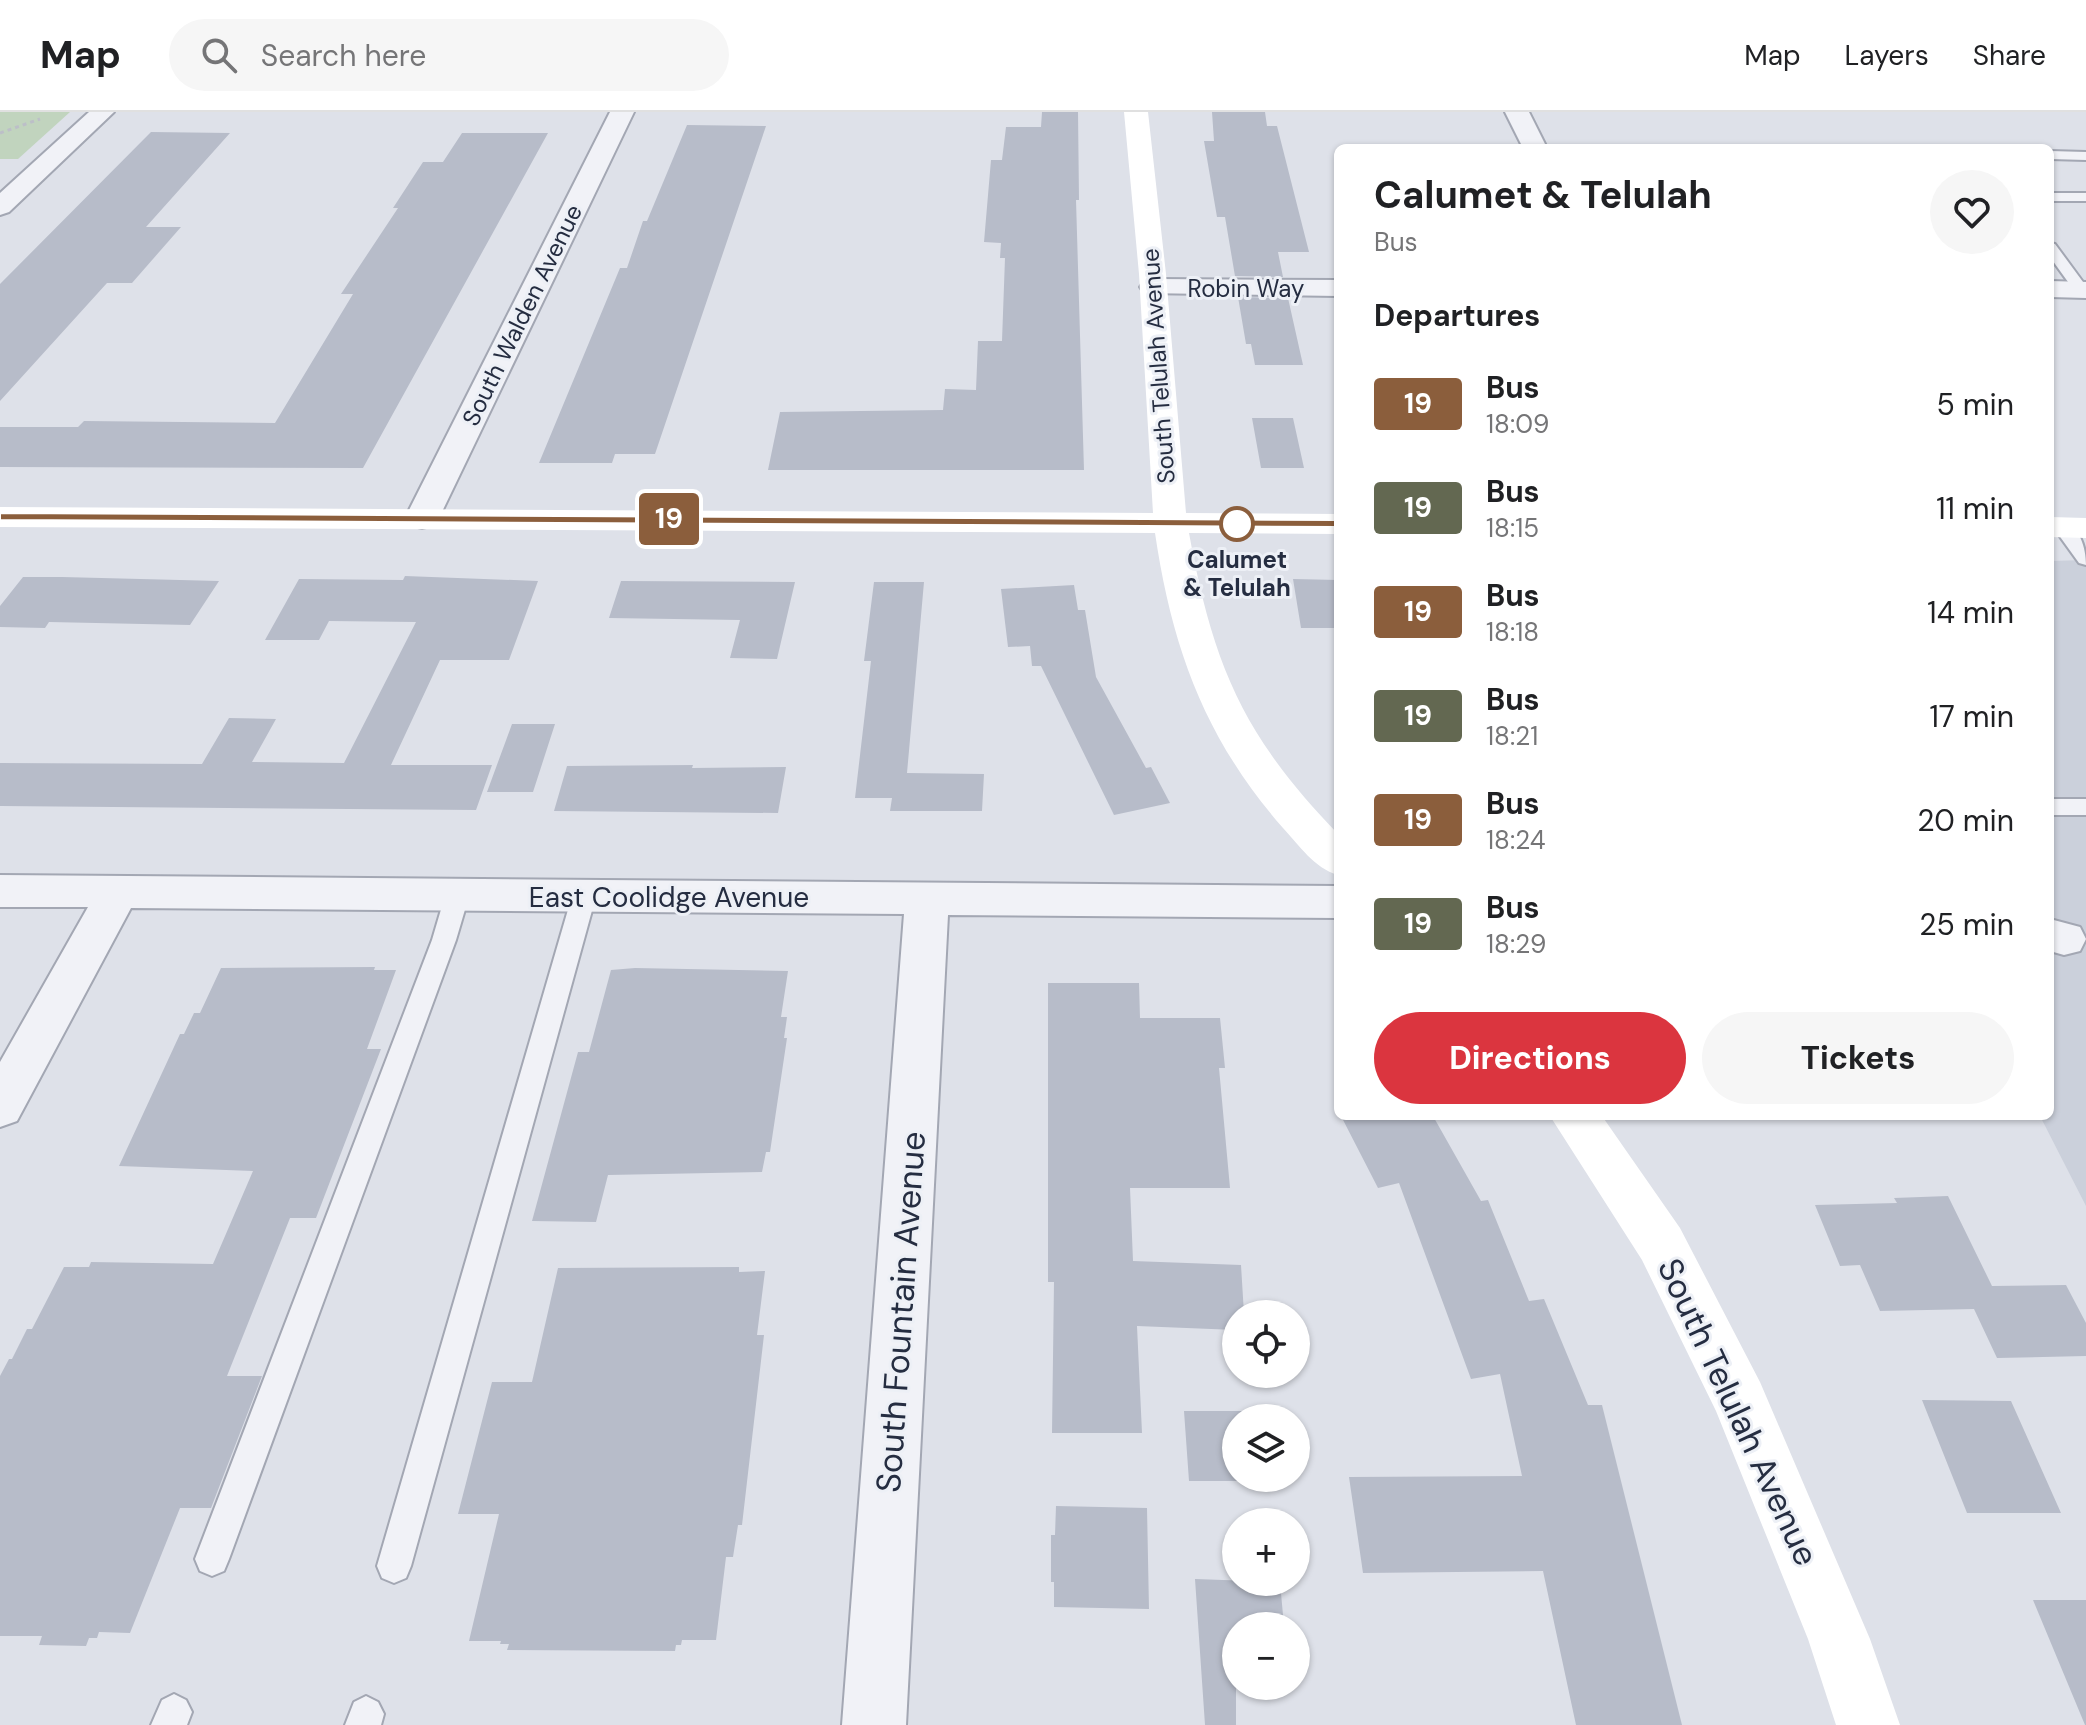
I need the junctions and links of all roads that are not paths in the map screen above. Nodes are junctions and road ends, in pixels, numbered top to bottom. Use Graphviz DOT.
graph roads {
  1 [pos="102,112"];
  2 [pos="622,112"];
  3 [pos="1136,112"];
  4 [pos="1517,112"];
  5 [pos="1533,144"];
  6 [pos="2054,155"];
  7 [pos="2086,156"];
  8 [pos="2054,197"];
  9 [pos="2086,197"];
  10 [pos="0,207"];
  11 [pos="2054,252"];
  12 [pos="1154,287"];
  13 [pos="1334,288"];
  14 [pos="2054,289"];
  15 [pos="2084,290"];
  16 [pos="0,517"];
  17 [pos="422,518"];
  18 [pos="1170,524"];
  19 [pos="1334,524"];
  20 [pos="2066,527"];
  21 [pos="2086,559"];
  22 [pos="2054,807"];
  23 [pos="2086,807"];
  24 [pos="1334,856"];
  25 [pos="0,891"];
  26 [pos="118,892"];
  27 [pos="457,896"];
  28 [pos="584,896"];
  29 [pos="927,899"];
  30 [pos="1334,902"];
  31 [pos="0,1107"];
  32 [pos="1578,1120"];
  33 [pos="212,1559"];
  34 [pos="394,1566"];
  35 [pos="874,1725"];
  36 [pos="1868,1725"];
  1 -- 10 [label="street"];
  2 -- 17 [label="street, South Walden Avenue"];
  3 -- 12 [label="street, South Telulah Avenue"];
  4 -- 5 [label="street"];
  6 -- 7 [label="lane"];
  8 -- 9 [label="lane"];
  11 -- 15 [label="lane"];
  12 -- 13 [label="street, Robin Way"];
  12 -- 18 [label="street, South Telulah Avenue"];
  14 -- 15 [label="street"];
  16 -- 17 [label="street"];
  17 -- 18 [label="street"];
  18 -- 19 [label="street"];
  18 -- 24 [label="street, South Telulah Avenue"];
  20 -- 21 [label="lane"];
  22 -- 23 [label="lane"];
  25 -- 26 [label="street, East Coolidge Avenue"];
  26 -- 27 [label="street, East Coolidge Avenue"];
  26 -- 31 [label="street"];
  27 -- 28 [label="street, East Coolidge Avenue"];
  27 -- 33 [label="lane"];
  28 -- 29 [label="street, East Coolidge Avenue"];
  28 -- 34 [label="lane"];
  29 -- 30 [label="street, East Coolidge Avenue"];
  29 -- 35 [label="street, South Fountain Avenue"];
  32 -- 36 [label="street, South Telulah Avenue"];
}
